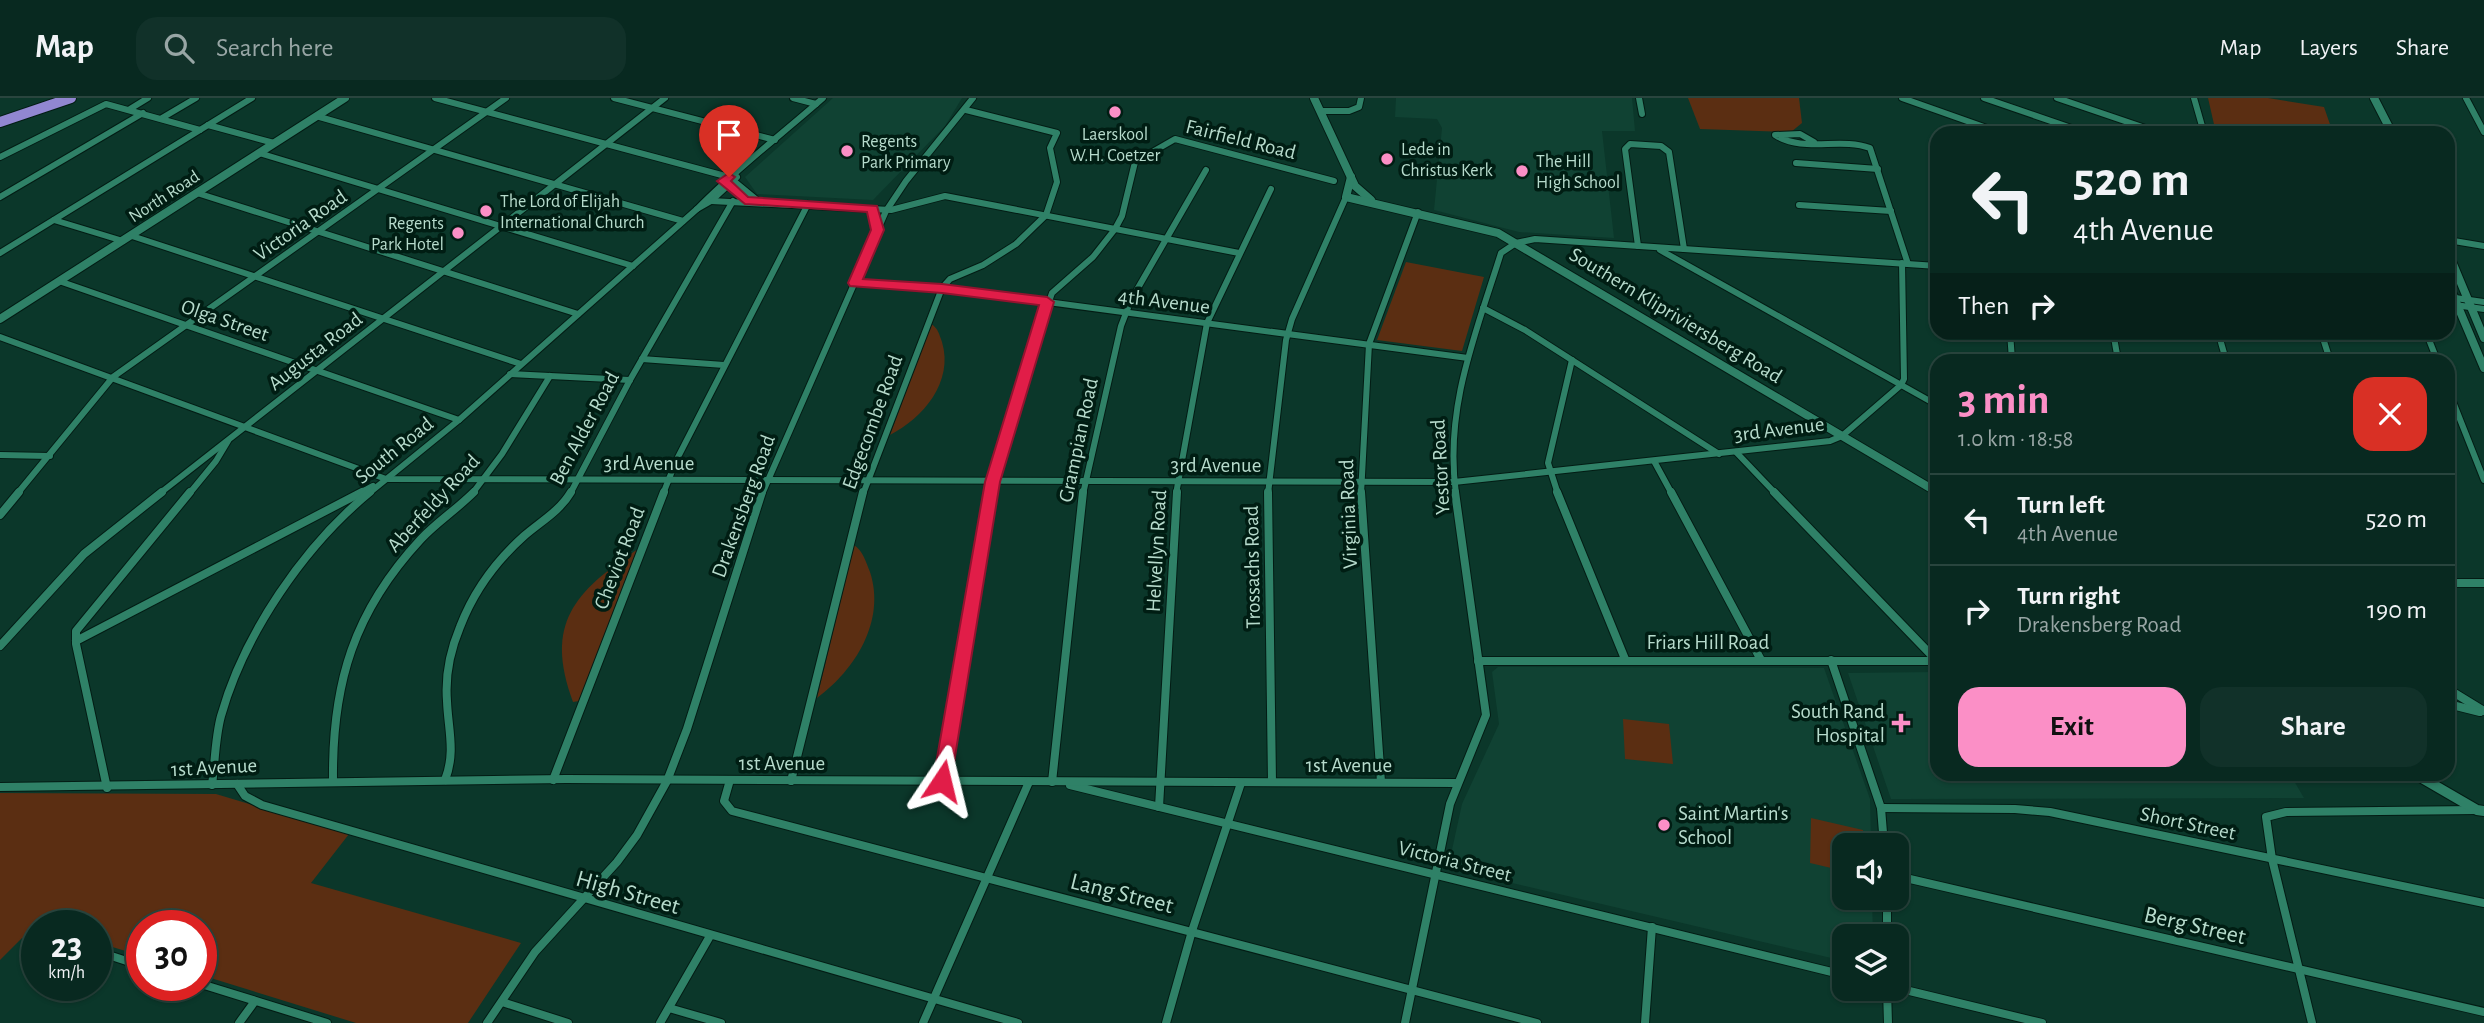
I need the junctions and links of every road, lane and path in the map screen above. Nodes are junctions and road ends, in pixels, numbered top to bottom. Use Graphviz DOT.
graph roads {
  1 [pos="56,98"];
  2 [pos="71,98"];
  3 [pos="148,98"];
  4 [pos="196,98"];
  5 [pos="252,98"];
  6 [pos="345,98"];
  7 [pos="435,98"];
  8 [pos="506,98"];
  9 [pos="614,98"];
  10 [pos="665,98"];
  11 [pos="793,98"];
  12 [pos="823,98"];
  13 [pos="973,98"];
  14 [pos="1314,98"];
  15 [pos="1361,98"];
  16 [pos="1639,98"];
  17 [pos="1902,98"];
  18 [pos="1984,98"];
  19 [pos="2057,98"];
  20 [pos="2194,98"];
  21 [pos="2374,98"];
  22 [pos="2380,98"];
  23 [pos="2466,98"];
  24 [pos="816,104"];
  25 [pos="652,108"];
  26 [pos="130,109"];
  27 [pos="966,110"];
  28 [pos="1320,111"];
  29 [pos="485,112"];
  30 [pos="143,113"];
  31 [pos="1642,114"];
  32 [pos="316,116"];
  33 [pos="162,118"];
  34 [pos="0,120"];
  35 [pos="208,125"];
  36 [pos="1981,126"];
  37 [pos="2066,126"];
  38 [pos="2139,126"];
  39 [pos="2202,126"];
  40 [pos="2389,126"];
  41 [pos="2390,126"];
  42 [pos="200,130"];
  43 [pos="2484,132"];
  44 [pos="775,140"];
  45 [pos="1814,142"];
  46 [pos="274,143"];
  47 [pos="605,145"];
  48 [pos="434,150"];
  49 [pos="259,153"];
  50 [pos="0,157"];
  51 [pos="1796,163"];
  52 [pos="1878,169"];
  53 [pos="1206,170"];
  54 [pos="1350,177"];
  55 [pos="732,178"];
  56 [pos="725,181"];
  57 [pos="1334,181"];
  58 [pos="556,184"];
  59 [pos="379,188"];
  60 [pos="1271,190"];
  61 [pos="197,193"];
  62 [pos="0,197"];
  63 [pos="1346,197"];
  64 [pos="757,200"];
  65 [pos="711,201"];
  66 [pos="733,201"];
  67 [pos="745,201"];
  68 [pos="808,204"];
  69 [pos="1382,204"];
  70 [pos="1799,205"];
  71 [pos="869,208"];
  72 [pos="890,208"];
  73 [pos="697,209"];
  74 [pos="1891,211"];
  75 [pos="1418,212"];
  76 [pos="1046,215"];
  77 [pos="54,220"];
  78 [pos="683,221"];
  79 [pos="503,226"];
  80 [pos="1115,229"];
  81 [pos="878,230"];
  82 [pos="318,232"];
  83 [pos="132,236"];
  84 [pos="1166,239"];
  85 [pos="123,241"];
  86 [pos="2455,241"];
  87 [pos="1516,243"];
  88 [pos="1638,246"];
  89 [pos="2484,246"];
  90 [pos="1656,248"];
  91 [pos="1684,249"];
  92 [pos="0,253"];
  93 [pos="1239,253"];
  94 [pos="1905,264"];
  95 [pos="633,266"];
  96 [pos="1930,266"];
  97 [pos="2455,268"];
  98 [pos="445,271"];
  99 [pos="254,277"];
  100 [pos="59,281"];
  101 [pos="855,283"];
  102 [pos="942,288"];
  103 [pos="2455,301"];
  104 [pos="1047,302"];
  105 [pos="2484,302"];
  106 [pos="2470,303"];
  107 [pos="1483,308"];
  108 [pos="2455,309"];
  109 [pos="2484,309"];
  110 [pos="1124,313"];
  111 [pos="578,314"];
  112 [pos="0,319"];
  113 [pos="385,319"];
  114 [pos="1207,323"];
  115 [pos="187,325"];
  116 [pos="1287,334"];
  117 [pos="0,337"];
  118 [pos="2484,338"];
  119 [pos="1369,344"];
  120 [pos="1468,358"];
  121 [pos="642,359"];
  122 [pos="1572,360"];
  123 [pos="521,364"];
  124 [pos="724,365"];
  125 [pos="2484,368"];
  126 [pos="317,372"];
  127 [pos="510,374"];
  128 [pos="551,376"];
  129 [pos="113,377"];
  130 [pos="630,380"];
  131 [pos="1901,385"];
  132 [pos="1930,401"];
  133 [pos="2455,406"];
  134 [pos="458,420"];
  135 [pos="245,428"];
  136 [pos="1842,436"];
  137 [pos="228,440"];
  138 [pos="1737,452"];
  139 [pos="1718,454"];
  140 [pos="0,456"];
  141 [pos="50,456"];
  142 [pos="1654,461"];
  143 [pos="1549,472"];
  144 [pos="386,479"];
  145 [pos="576,480"];
  146 [pos="766,480"];
  147 [pos="2484,480"];
  148 [pos="484,481"];
  149 [pos="668,481"];
  150 [pos="866,481"];
  151 [pos="993,482"];
  152 [pos="1084,482"];
  153 [pos="1177,482"];
  154 [pos="1454,482"];
  155 [pos="1268,483"];
  156 [pos="1360,483"];
  157 [pos="377,485"];
  158 [pos="1930,488"];
  159 [pos="0,515"];
  160 [pos="2455,583"];
  161 [pos="2484,583"];
  162 [pos="76,640"];
  163 [pos="0,646"];
  164 [pos="1930,654"];
  165 [pos="1625,659"];
  166 [pos="1761,660"];
  167 [pos="1831,660"];
  168 [pos="1478,661"];
  169 [pos="1930,661"];
  170 [pos="2455,693"];
  171 [pos="2455,706"];
  172 [pos="2484,712"];
  173 [pos="334,780"];
  174 [pos="445,780"];
  175 [pos="552,780"];
  176 [pos="730,780"];
  177 [pos="667,781"];
  178 [pos="791,781"];
  179 [pos="942,781"];
  180 [pos="2427,781"];
  181 [pos="1029,782"];
  182 [pos="1054,782"];
  183 [pos="1161,782"];
  184 [pos="1272,782"];
  185 [pos="1381,782"];
  186 [pos="1241,783"];
  187 [pos="1457,783"];
  188 [pos="237,784"];
  189 [pos="212,785"];
  190 [pos="0,787"];
  191 [pos="107,788"];
  192 [pos="1159,807"];
  193 [pos="1881,808"];
  194 [pos="2480,811"];
  195 [pos="1228,824"];
  196 [pos="1883,833"];
  197 [pos="2272,859"];
  198 [pos="1435,874"];
  199 [pos="987,879"];
  200 [pos="1909,879"];
  201 [pos="582,900"];
  202 [pos="2484,903"];
  203 [pos="1652,927"];
  204 [pos="1192,932"];
  205 [pos="710,936"];
  206 [pos="2300,969"];
  207 [pos="1832,972"];
  208 [pos="217,989"];
  209 [pos="1412,990"];
  210 [pos="1909,991"];
  211 [pos="255,1001"];
  212 [pos="934,1001"];
  213 [pos="1887,1001"];
  214 [pos="502,1002"];
  215 [pos="669,1008"];
  216 [pos="2484,1012"];
  217 [pos="239,1023"];
  218 [pos="327,1023"];
  219 [pos="488,1023"];
  220 [pos="568,1023"];
  221 [pos="660,1023"];
  222 [pos="721,1023"];
  223 [pos="923,1023"];
  224 [pos="1018,1023"];
  225 [pos="1166,1023"];
  226 [pos="1405,1023"];
  227 [pos="1537,1023"];
  228 [pos="1645,1023"];
  229 [pos="1888,1023"];
  230 [pos="2042,1023"];
  231 [pos="2312,1023"];
  1 -- 34 [label="highway"];
  2 -- 34 [label="highway"];
  3 -- 26 [label="street"];
  4 -- 33 [label="street"];
  5 -- 35 [label="street"];
  6 -- 32 [label="street, North Road"];
  7 -- 29 [label="street"];
  8 -- 29 [label="street, Victoria Road"];
  9 -- 25 [label="street"];
  10 -- 25 [label="street, Augusta Road"];
  11 -- 24 [label="street"];
  12 -- 24 [label="street, South Road"];
  13 -- 27 [label="street, Drakensberg Road"];
  14 -- 28 [label="street, Southern Klipriviersberg Road"];
  15 -- 28 [label="street"];
  16 -- 31 [label="street"];
  17 -- 36 [label="street"];
  18 -- 37 [label="street"];
  19 -- 38 [label="street"];
  20 -- 39 [label="street"];
  21 -- 40 [label="street"];
  22 -- 41 [label="street"];
  23 -- 43 [label="street"];
  24 -- 44 [label="street, South Road"];
  25 -- 44 [label="street"];
  25 -- 47 [label="street, Augusta Road"];
  26 -- 30 [label="street"];
  26 -- 50 [label="street"];
  27 -- 72 [label="street, Drakensberg Road"];
  27 -- 76 [label="street"];
  28 -- 54 [label="street, Southern Klipriviersberg Road"];
  29 -- 47 [label="street"];
  29 -- 48 [label="street, Victoria Road"];
  30 -- 33 [label="street"];
  30 -- 62 [label="street"];
  32 -- 46 [label="street, North Road"];
  32 -- 48 [label="street"];
  33 -- 42 [label="street"];
  35 -- 42 [label="street"];
  35 -- 46 [label="street"];
  42 -- 77 [label="street"];
  44 -- 55 [label="street, South Road"];
  45 -- 45 [label="street"];
  45 -- 52 [label="street"];
  46 -- 49 [label="street, North Road"];
  47 -- 56 [label="street"];
  47 -- 58 [label="street, Augusta Road"];
  48 -- 58 [label="street"];
  48 -- 59 [label="street, Victoria Road"];
  49 -- 59 [label="street"];
  49 -- 61 [label="street, North Road"];
  51 -- 52 [label="street"];
  52 -- 74 [label="street"];
  53 -- 84 [label="street, Grampian Road"];
  54 -- 63 [label="street"];
  54 -- 69 [label="street, Southern Klipriviersberg Road"];
  55 -- 56 [label="street, South Road"];
  55 -- 56 [label="street"];
  55 -- 64 [label="street"];
  56 -- 65 [label="street, South Road"];
  56 -- 67 [label="street"];
  56 -- 73 [label="street, South Road"];
  57 -- 80 [label="street, Fairfield Road"];
  58 -- 78 [label="street"];
  58 -- 79 [label="street, Augusta Road"];
  59 -- 79 [label="street"];
  59 -- 82 [label="street, Victoria Road"];
  60 -- 93 [label="street, Helvellyn Road"];
  61 -- 82 [label="street"];
  61 -- 83 [label="street, North Road"];
  63 -- 69 [label="street, Southern Klipriviersberg Road"];
  63 -- 116 [label="street, Trossachs Road"];
  64 -- 67 [label="street"];
  64 -- 68 [label="street"];
  65 -- 66 [label="street"];
  65 -- 73 [label="street, South Road"];
  66 -- 67 [label="street"];
  66 -- 121 [label="street, Ben Alder Road"];
  68 -- 71 [label="street"];
  68 -- 124 [label="street, Cheviot Road"];
  69 -- 75 [label="street, Southern Klipriviersberg Road"];
  70 -- 74 [label="street"];
  71 -- 72 [label="street"];
  71 -- 81 [label="street"];
  72 -- 76 [label="street"];
  72 -- 81 [label="street, Drakensberg Road"];
  73 -- 78 [label="street, South Road"];
  74 -- 94 [label="street"];
  75 -- 87 [label="street, Southern Klipriviersberg Road"];
  75 -- 119 [label="street, Virginia Road"];
  76 -- 80 [label="street"];
  76 -- 102 [label="street"];
  77 -- 85 [label="street"];
  77 -- 92 [label="street"];
  78 -- 95 [label="street, South Road"];
  79 -- 95 [label="street"];
  79 -- 98 [label="street, Augusta Road"];
  80 -- 84 [label="street"];
  80 -- 104 [label="street, Fairfield Road"];
  81 -- 101 [label="street, Drakensberg Road"];
  82 -- 98 [label="street"];
  82 -- 99 [label="street, Victoria Road"];
  83 -- 85 [label="street, North Road"];
  83 -- 99 [label="street"];
  84 -- 93 [label="street"];
  84 -- 110 [label="street, Grampian Road"];
  85 -- 100 [label="street, North Road"];
  86 -- 89 [label="street"];
  87 -- 88 [label="street"];
  87 -- 107 [label="street, Yestor Road"];
  87 -- 136 [label="street, Southern Klipriviersberg Road"];
  88 -- 90 [label="street"];
  88 -- 91 [label="street"];
  90 -- 91 [label="street"];
  90 -- 131 [label="street"];
  91 -- 94 [label="street"];
  93 -- 114 [label="street, Helvellyn Road"];
  94 -- 96 [label="street"];
  94 -- 131 [label="street"];
  95 -- 111 [label="street, South Road"];
  97 -- 106 [label="street"];
  98 -- 111 [label="street"];
  98 -- 113 [label="street, Augusta Road"];
  99 -- 113 [label="street"];
  99 -- 115 [label="street, Victoria Road"];
  100 -- 112 [label="street, North Road"];
  100 -- 115 [label="street, Olga Street"];
  101 -- 102 [label="street, 4th Avenue"];
  101 -- 146 [label="street, Drakensberg Road"];
  102 -- 104 [label="street, 4th Avenue"];
  102 -- 150 [label="street, Edgecombe Road"];
  103 -- 106 [label="street"];
  104 -- 110 [label="street, 4th Avenue"];
  104 -- 151 [label="street, Fairfield Road"];
  105 -- 106 [label="street"];
  106 -- 109 [label="street"];
  106 -- 118 [label="street"];
  107 -- 120 [label="street, Yestor Road"];
  107 -- 122 [label="street"];
  108 -- 125 [label="street"];
  110 -- 114 [label="street, 4th Avenue"];
  110 -- 152 [label="street, Grampian Road"];
  111 -- 123 [label="street, South Road"];
  113 -- 123 [label="street"];
  113 -- 126 [label="street, Augusta Road"];
  114 -- 116 [label="street, 4th Avenue"];
  114 -- 153 [label="street, Helvellyn Road"];
  115 -- 126 [label="street, Olga Street"];
  115 -- 129 [label="street, Victoria Road"];
  116 -- 119 [label="street, 4th Avenue"];
  116 -- 155 [label="street, Trossachs Road"];
  117 -- 129 [label="street, 3rd Avenue"];
  119 -- 120 [label="street, 4th Avenue"];
  119 -- 156 [label="street, Virginia Road"];
  120 -- 154 [label="street, Yestor Road"];
  121 -- 124 [label="street"];
  121 -- 130 [label="street, Ben Alder Road"];
  122 -- 139 [label="street"];
  122 -- 143 [label="street"];
  123 -- 127 [label="street, South Road"];
  124 -- 149 [label="street, Cheviot Road"];
  126 -- 134 [label="street, Olga Street"];
  126 -- 135 [label="street, Augusta Road"];
  127 -- 128 [label="street"];
  127 -- 134 [label="street, South Road"];
  128 -- 130 [label="street"];
  128 -- 148 [label="street, Aberfeldy Road"];
  129 -- 135 [label="street, 3rd Avenue"];
  129 -- 141 [label="street, Victoria Road"];
  130 -- 145 [label="street, Ben Alder Road"];
  131 -- 132 [label="street"];
  131 -- 136 [label="street, 3rd Avenue"];
  133 -- 147 [label="street"];
  134 -- 144 [label="street, South Road"];
  135 -- 137 [label="street, Augusta Road"];
  135 -- 144 [label="street, 3rd Avenue"];
  136 -- 138 [label="street, 3rd Avenue"];
  136 -- 158 [label="street, Southern Klipriviersberg Road"];
  137 -- 162 [label="street"];
  137 -- 163 [label="street, Augusta Road"];
  138 -- 139 [label="street, 3rd Avenue"];
  138 -- 164 [label="street"];
  139 -- 142 [label="street, 3rd Avenue"];
  140 -- 141 [label="street"];
  141 -- 159 [label="street, Victoria Road"];
  142 -- 143 [label="street, 3rd Avenue"];
  142 -- 166 [label="street"];
  143 -- 154 [label="street, 3rd Avenue"];
  143 -- 165 [label="street"];
  144 -- 148 [label="street, 3rd Avenue"];
  144 -- 157 [label="street, South Road"];
  145 -- 148 [label="street, 3rd Avenue"];
  145 -- 149 [label="street, 3rd Avenue"];
  145 -- 174 [label="street, Ben Alder Road"];
  146 -- 149 [label="street, 3rd Avenue"];
  146 -- 150 [label="street, 3rd Avenue"];
  146 -- 177 [label="street, Drakensberg Road"];
  148 -- 173 [label="street, Aberfeldy Road"];
  149 -- 175 [label="street, Cheviot Road"];
  150 -- 151 [label="street, 3rd Avenue"];
  150 -- 178 [label="street, Edgecombe Road"];
  151 -- 152 [label="street, 3rd Avenue"];
  151 -- 179 [label="street, Fairfield Road"];
  152 -- 153 [label="street, 3rd Avenue"];
  152 -- 182 [label="street, Grampian Road"];
  153 -- 155 [label="street, 3rd Avenue"];
  153 -- 183 [label="street, Helvellyn Road"];
  154 -- 156 [label="street, 3rd Avenue"];
  154 -- 168 [label="street, Yestor Road"];
  155 -- 156 [label="street, 3rd Avenue"];
  155 -- 184 [label="street, Trossachs Road"];
  156 -- 185 [label="street, Virginia Road"];
  157 -- 162 [label="street"];
  157 -- 189 [label="street, South Road"];
  160 -- 161 [label="street"];
  162 -- 191 [label="street"];
  165 -- 166 [label="street, Friars Hill Road"];
  165 -- 168 [label="street, Friars Hill Road"];
  166 -- 167 [label="street, Friars Hill Road"];
  167 -- 169 [label="street, Friars Hill Road"];
  167 -- 193 [label="street"];
  168 -- 187 [label="street, Yestor Road"];
  170 -- 172 [label="street"];
  171 -- 172 [label="street"];
  173 -- 174 [label="street, 1st Avenue"];
  173 -- 188 [label="street, 1st Avenue"];
  174 -- 175 [label="street, 1st Avenue"];
  175 -- 177 [label="street, 1st Avenue"];
  176 -- 177 [label="street, 1st Avenue"];
  176 -- 178 [label="street, 1st Avenue"];
  176 -- 199 [label="street, Lang Street"];
  177 -- 201 [label="street, Drakensberg Road"];
  178 -- 179 [label="street, 1st Avenue"];
  179 -- 181 [label="street, 1st Avenue"];
  180 -- 194 [label="street"];
  181 -- 182 [label="street, 1st Avenue"];
  181 -- 199 [label="street"];
  182 -- 183 [label="street, 1st Avenue"];
  182 -- 192 [label="street, Victoria Street"];
  183 -- 186 [label="street, 1st Avenue"];
  183 -- 192 [label="street, Helvellyn Road"];
  184 -- 185 [label="street, 1st Avenue"];
  184 -- 186 [label="street, 1st Avenue"];
  185 -- 187 [label="street, 1st Avenue"];
  186 -- 195 [label="street"];
  187 -- 198 [label="street, Yestor Road"];
  188 -- 189 [label="street, 1st Avenue"];
  188 -- 201 [label="street, High Street"];
  189 -- 191 [label="street, 1st Avenue"];
  190 -- 191 [label="street, 1st Avenue"];
  192 -- 195 [label="street, Victoria Street"];
  193 -- 196 [label="street"];
  193 -- 197 [label="street, Short Street"];
  194 -- 197 [label="street"];
  195 -- 198 [label="street, Victoria Street"];
  195 -- 204 [label="street"];
  197 -- 202 [label="street, Short Street"];
  197 -- 206 [label="street"];
  198 -- 203 [label="street, Victoria Street"];
  198 -- 209 [label="street, Yestor Road"];
  199 -- 204 [label="street, Lang Street"];
  199 -- 212 [label="street"];
  200 -- 206 [label="street, Berg Street"];
  201 -- 205 [label="street, High Street"];
  201 -- 214 [label="street, Drakensberg Road"];
  203 -- 207 [label="street, Victoria Street"];
  203 -- 228 [label="street"];
  204 -- 209 [label="street, Lang Street"];
  204 -- 225 [label="street"];
  205 -- 212 [label="street, High Street"];
  205 -- 215 [label="street"];
  206 -- 216 [label="street, Berg Street"];
  206 -- 231 [label="street"];
  208 -- 211 [label="street"];
  209 -- 226 [label="street, Yestor Road"];
  209 -- 227 [label="street, Lang Street"];
  210 -- 230 [label="street"];
  211 -- 217 [label="street"];
  211 -- 218 [label="street"];
  212 -- 223 [label="street"];
  212 -- 224 [label="street, High Street"];
  213 -- 229 [label="street"];
  214 -- 219 [label="street, Drakensberg Road"];
  214 -- 220 [label="street"];
  215 -- 221 [label="street"];
  215 -- 222 [label="street"];
}
